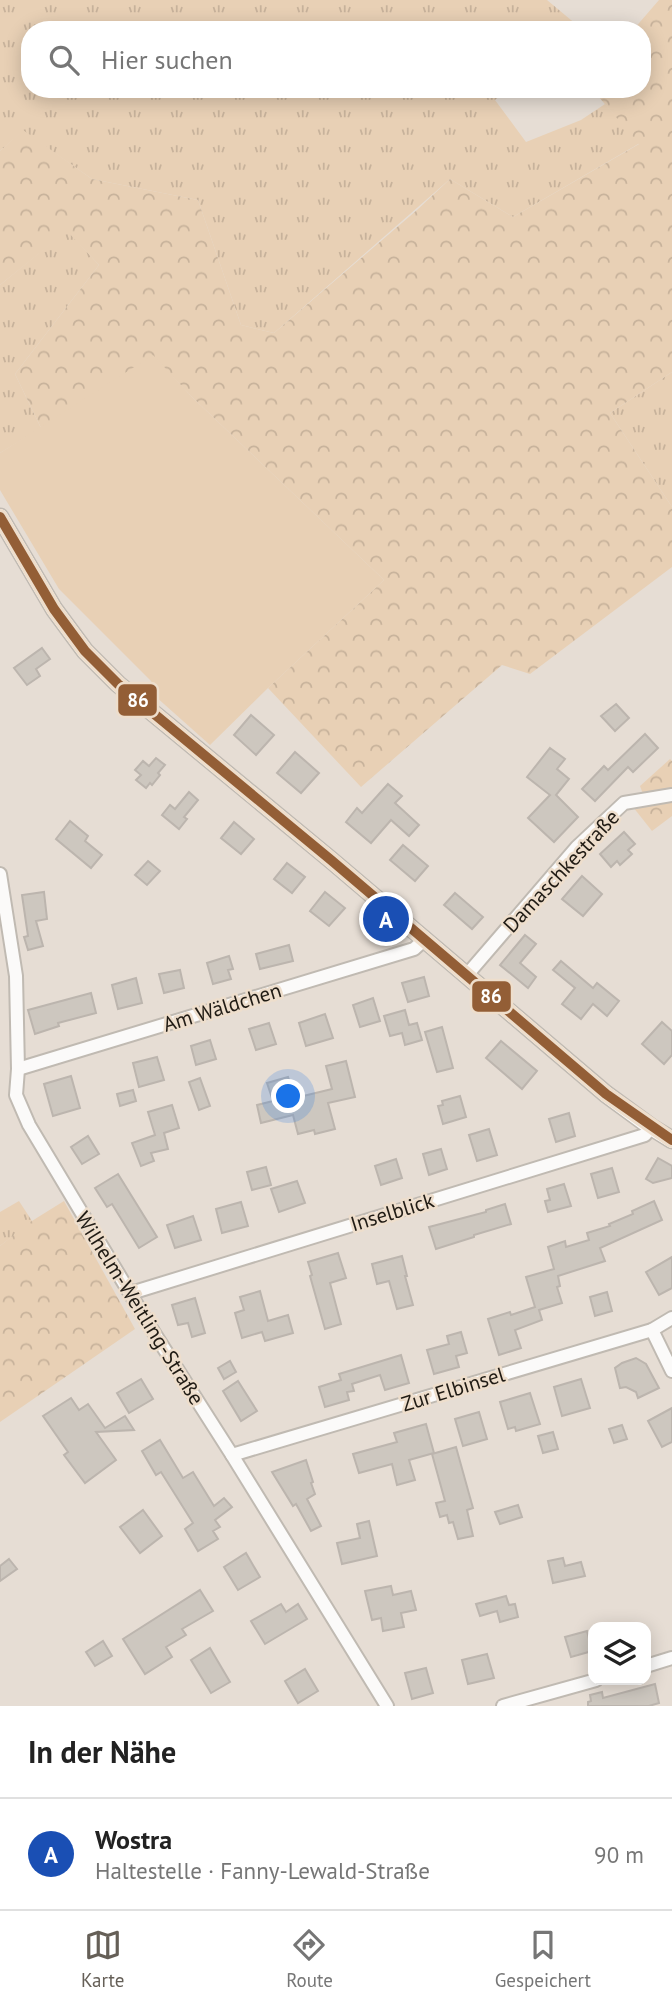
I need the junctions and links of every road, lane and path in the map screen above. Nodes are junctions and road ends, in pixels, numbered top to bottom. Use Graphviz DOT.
graph roads {
  1 [pos="0,517"];
  2 [pos="672,795"];
  3 [pos="0,874"];
  4 [pos="425,940"];
  5 [pos="466,976"];
  6 [pos="18,1069"];
  7 [pos="651,1127"];
  8 [pos="672,1140"];
  9 [pos="131,1293"];
  10 [pos="672,1318"];
  11 [pos="652,1330"];
  12 [pos="672,1371"];
  13 [pos="232,1455"];
  14 [pos="672,1658"];
  15 [pos="651,1664"];
  16 [pos="588,1682"];
  17 [pos="387,1706"];
  18 [pos="503,1706"];
  1 -- 4 [label="street"];
  2 -- 5 [label="street, Damaschkestraße"];
  3 -- 6 [label="street, Wilhelm-Weitling-Straße"];
  4 -- 5 [label="street"];
  4 -- 6 [label="street, Am Wäldchen"];
  5 -- 7 [label="street"];
  6 -- 9 [label="street, Wilhelm-Weitling-Straße"];
  7 -- 8 [label="street"];
  7 -- 9 [label="street, Inselblick"];
  9 -- 13 [label="street, Wilhelm-Weitling-Straße"];
  10 -- 11 [label="street, Zur Elbinsel"];
  11 -- 12 [label="street"];
  11 -- 13 [label="street, Zur Elbinsel"];
  13 -- 17 [label="street, Wilhelm-Weitling-Straße"];
  14 -- 15 [label="street"];
  16 -- 18 [label="street"];
}
